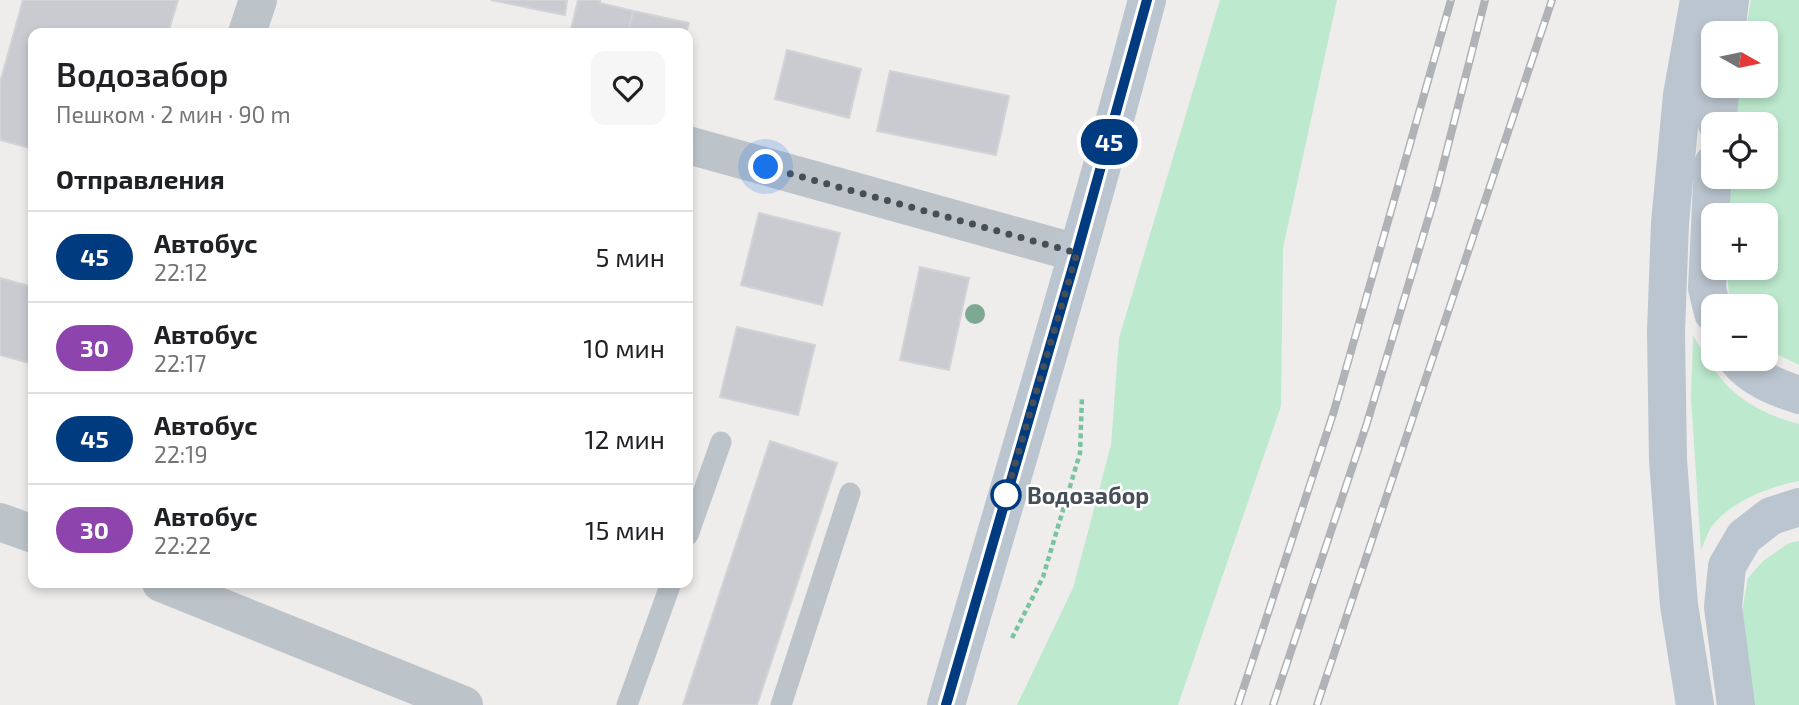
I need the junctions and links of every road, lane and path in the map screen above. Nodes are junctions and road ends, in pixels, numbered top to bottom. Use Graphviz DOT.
graph roads {
  1 [pos="258,0"];
  2 [pos="1147,0"];
  3 [pos="1699,0"];
  4 [pos="1730,0"];
  5 [pos="1727,21"];
  6 [pos="249,28"];
  7 [pos="693,146"];
  8 [pos="1712,189"];
  9 [pos="1077,253"];
  10 [pos="1708,294"];
  11 [pos="1749,371"];
  12 [pos="1799,395"];
  13 [pos="721,442"];
  14 [pos="850,493"];
  15 [pos="1799,507"];
  16 [pos="693,521"];
  17 [pos="0,522"];
  18 [pos="28,532"];
  19 [pos="173,588"];
  20 [pos="669,588"];
  21 [pos="464,705"];
  22 [pos="627,705"];
  23 [pos="781,705"];
  24 [pos="946,705"];
  25 [pos="1695,705"];
  26 [pos="1736,705"];
  1 -- 6 [label="street"];
  2 -- 9 [label="main road"];
  3 -- 25 [label="main road"];
  4 -- 5 [label="main road"];
  7 -- 9 [label="street"];
  8 -- 10 [label="main road"];
  9 -- 24 [label="main road"];
  11 -- 12 [label="main road"];
  13 -- 16 [label="lane"];
  14 -- 23 [label="lane"];
  15 -- 26 [label="main road"];
  17 -- 18 [label="street"];
  19 -- 21 [label="street"];
  20 -- 22 [label="lane"];
}
